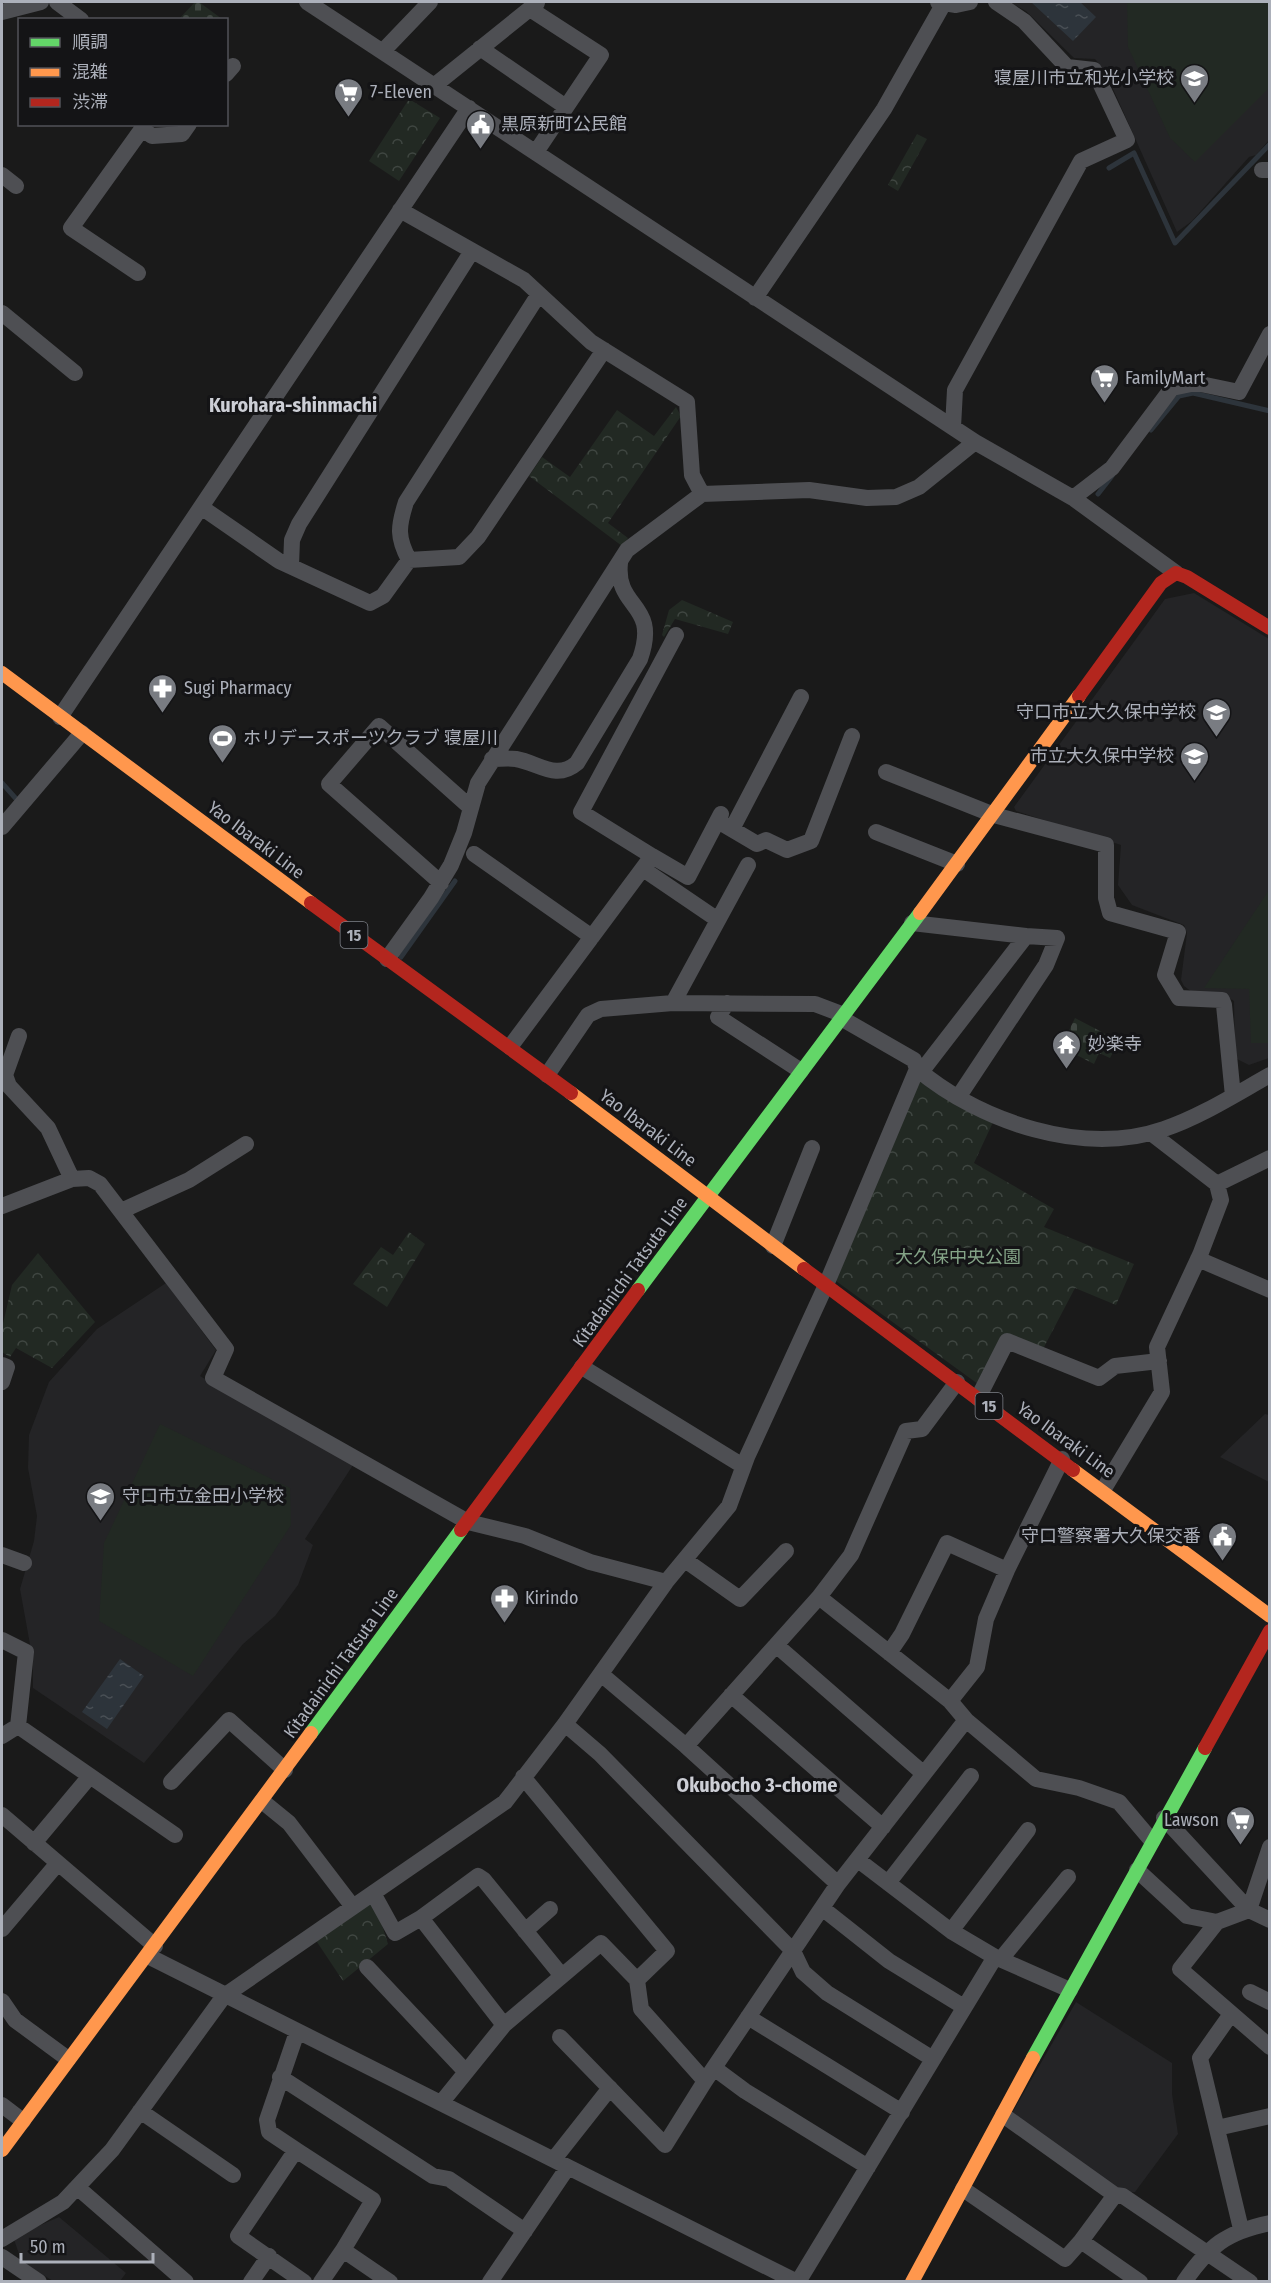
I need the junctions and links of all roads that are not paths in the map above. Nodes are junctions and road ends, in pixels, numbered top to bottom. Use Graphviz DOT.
graph roads {
  1 [pos="41,2"];
  2 [pos="57,2"];
  3 [pos="430,2"];
  4 [pos="941,2"];
  5 [pos="970,2"];
  6 [pos="996,2"];
  7 [pos="315,4"];
  8 [pos="534,5"];
  9 [pos="2,12"];
  10 [pos="78,18"];
  11 [pos="480,48"];
  12 [pos="383,51"];
  13 [pos="435,85"];
  14 [pos="566,107"];
  15 [pos="469,108"];
  16 [pos="188,126"];
  17 [pos="139,127"];
  18 [pos="536,152"];
  19 [pos="2,176"];
  20 [pos="16,186"];
  21 [pos="400,210"];
  22 [pos="472,251"];
  23 [pos="138,273"];
  24 [pos="539,294"];
  25 [pos="754,298"];
  26 [pos="2,313"];
  27 [pos="1268,340"];
  28 [pos="604,350"];
  29 [pos="75,372"];
  30 [pos="953,427"];
  31 [pos="975,442"];
  32 [pos="702,494"];
  33 [pos="1073,498"];
  34 [pos="201,507"];
  35 [pos="409,560"];
  36 [pos="621,560"];
  37 [pos="291,566"];
  38 [pos="1176,573"];
  39 [pos="1269,628"];
  40 [pos="676,635"];
  41 [pos="2,673"];
  42 [pos="801,697"];
  43 [pos="60,717"];
  44 [pos="82,733"];
  45 [pos="852,736"];
  46 [pos="492,759"];
  47 [pos="579,759"];
  48 [pos="886,772"];
  49 [pos="601,773"];
  50 [pos="471,808"];
  51 [pos="994,815"];
  52 [pos="724,822"];
  53 [pos="2,827"];
  54 [pos="876,832"];
  55 [pos="474,854"];
  56 [pos="647,862"];
  57 [pos="957,864"];
  58 [pos="748,865"];
  59 [pos="441,883"];
  60 [pos="718,920"];
  61 [pos="912,923"];
  62 [pos="1026,936"];
  63 [pos="592,937"];
  64 [pos="387,959"];
  65 [pos="673,1003"];
  66 [pos="727,1003"];
  67 [pos="843,1017"];
  68 [pos="20,1036"];
  69 [pos="510,1047"];
  70 [pos="801,1071"];
  71 [pos="919,1071"];
  72 [pos="1269,1075"];
  73 [pos="547,1076"];
  74 [pos="958,1096"];
  75 [pos="1233,1096"];
  76 [pos="1151,1133"];
  77 [pos="246,1144"];
  78 [pos="812,1148"];
  79 [pos="1269,1158"];
  80 [pos="72,1179"];
  81 [pos="1217,1184"];
  82 [pos="708,1196"];
  83 [pos="2,1206"];
  84 [pos="121,1211"];
  85 [pos="772,1246"];
  86 [pos="1198,1259"];
  87 [pos="826,1285"];
  88 [pos="1269,1290"];
  89 [pos="1159,1361"];
  90 [pos="2,1365"];
  91 [pos="582,1367"];
  92 [pos="2,1382"];
  93 [pos="957,1382"];
  94 [pos="978,1398"];
  95 [pos="1062,1459"];
  96 [pos="743,1466"];
  97 [pos="1103,1490"];
  98 [pos="468,1522"];
  99 [pos="786,1551"];
  100 [pos="2,1555"];
  101 [pos="685,1560"];
  102 [pos="24,1563"];
  103 [pos="1006,1570"];
  104 [pos="666,1582"];
  105 [pos="819,1597"];
  106 [pos="1269,1616"];
  107 [pos="1269,1631"];
  108 [pos="2,1640"];
  109 [pos="776,1645"];
  110 [pos="889,1653"];
  111 [pos="601,1674"];
  112 [pos="731,1695"];
  113 [pos="950,1701"];
  114 [pos="966,1720"];
  115 [pos="565,1724"];
  116 [pos="18,1726"];
  117 [pos="2,1736"];
  118 [pos="686,1746"];
  119 [pos="285,1770"];
  120 [pos="924,1774"];
  121 [pos="90,1776"];
  122 [pos="971,1776"];
  123 [pos="523,1777"];
  124 [pos="171,1782"];
  125 [pos="262,1801"];
  126 [pos="2,1815"];
  127 [pos="1164,1818"];
  128 [pos="883,1827"];
  129 [pos="1029,1830"];
  130 [pos="175,1835"];
  131 [pos="1152,1841"];
  132 [pos="34,1843"];
  133 [pos="1269,1847"];
  134 [pos="858,1860"];
  135 [pos="57,1863"];
  136 [pos="1137,1870"];
  137 [pos="1068,1877"];
  138 [pos="888,1883"];
  139 [pos="838,1884"];
  140 [pos="373,1893"];
  141 [pos="353,1907"];
  142 [pos="822,1908"];
  143 [pos="550,1909"];
  144 [pos="1250,1911"];
  145 [pos="421,1918"];
  146 [pos="1269,1920"];
  147 [pos="1217,1922"];
  148 [pos="2,1929"];
  149 [pos="525,1930"];
  150 [pos="951,1931"];
  151 [pos="152,1951"];
  152 [pos="793,1951"];
  153 [pos="998,1958"];
  154 [pos="366,1967"];
  155 [pos="562,1976"];
  156 [pos="637,1980"];
  157 [pos="1070,1990"];
  158 [pos="1250,1992"];
  159 [pos="224,1996"];
  160 [pos="2,2001"];
  161 [pos="1269,2002"];
  162 [pos="964,2007"];
  163 [pos="1232,2014"];
  164 [pos="748,2017"];
  165 [pos="504,2025"];
  166 [pos="297,2032"];
  167 [pos="560,2037"];
  168 [pos="1269,2047"];
  169 [pos="68,2059"];
  170 [pos="933,2059"];
  171 [pos="466,2072"];
  172 [pos="709,2074"];
  173 [pos="280,2077"];
  174 [pos="610,2088"];
  175 [pos="441,2103"];
  176 [pos="2,2105"];
  177 [pos="140,2110"];
  178 [pos="902,2112"];
  179 [pos="1003,2115"];
  180 [pos="1269,2116"];
  181 [pos="23,2121"];
  182 [pos="1217,2128"];
  183 [pos="2,2150"];
  184 [pos="296,2150"];
  185 [pos="561,2163"];
  186 [pos="868,2167"];
  187 [pos="233,2175"];
  188 [pos="77,2187"];
  189 [pos="963,2189"];
  190 [pos="1115,2195"];
  191 [pos="1269,2223"];
  192 [pos="1241,2229"];
  193 [pos="525,2231"];
  194 [pos="2,2239"];
  195 [pos="1081,2241"];
  196 [pos="343,2250"];
  197 [pos="1204,2252"];
  198 [pos="268,2256"];
  199 [pos="2,2257"];
  200 [pos="39,2282"];
  201 [pos="186,2282"];
  202 [pos="251,2282"];
  203 [pos="304,2282"];
  204 [pos="321,2282"];
  205 [pos="390,2282"];
  206 [pos="490,2282"];
  207 [pos="797,2282"];
  208 [pos="912,2282"];
  209 [pos="1140,2282"];
  210 [pos="1184,2282"];
  211 [pos="1250,2282"];
  1 -- 9 [label="street"];
  2 -- 10 [label="street"];
  3 -- 12 [label="street"];
  4 -- 5 [label="street"];
  4 -- 25 [label="street"];
  6 -- 30 [label="street"];
  7 -- 12 [label="street"];
  8 -- 11 [label="street"];
  8 -- 14 [label="street"];
  11 -- 13 [label="street"];
  11 -- 14 [label="street"];
  12 -- 13 [label="street"];
  13 -- 15 [label="street"];
  14 -- 18 [label="street"];
  15 -- 18 [label="street"];
  15 -- 21 [label="street"];
  16 -- 17 [label="street"];
  17 -- 23 [label="street"];
  18 -- 25 [label="street"];
  19 -- 20 [label="street"];
  21 -- 22 [label="street"];
  21 -- 34 [label="street"];
  22 -- 24 [label="street"];
  22 -- 37 [label="street"];
  24 -- 28 [label="street"];
  24 -- 35 [label="street"];
  25 -- 30 [label="street"];
  26 -- 29 [label="street"];
  27 -- 33 [label="street"];
  28 -- 32 [label="street"];
  28 -- 35 [label="street"];
  30 -- 31 [label="street"];
  31 -- 32 [label="street"];
  31 -- 33 [label="street"];
  32 -- 36 [label="street"];
  33 -- 38 [label="street"];
  34 -- 37 [label="street"];
  34 -- 43 [label="street"];
  35 -- 37 [label="street"];
  36 -- 46 [label="street"];
  36 -- 47 [label="street"];
  38 -- 39 [label="main road"];
  38 -- 51 [label="main road, Kitadainichi Tatsuta Line"];
  40 -- 49 [label="street"];
  41 -- 43 [label="main road, Yao Ibaraki Line / 15"];
  42 -- 52 [label="street"];
  43 -- 44 [label="main road, Yao Ibaraki Line / 15"];
  44 -- 53 [label="street"];
  44 -- 64 [label="main road, Yao Ibaraki Line / 15"];
  45 -- 52 [label="street"];
  46 -- 47 [label="street"];
  46 -- 50 [label="street"];
  47 -- 49 [label="street"];
  48 -- 51 [label="street"];
  49 -- 56 [label="street"];
  50 -- 59 [label="street"];
  50 -- 59 [label="street"];
  51 -- 57 [label="main road, Kitadainichi Tatsuta Line"];
  51 -- 75 [label="street"];
  52 -- 56 [label="street"];
  54 -- 57 [label="street"];
  55 -- 63 [label="street"];
  56 -- 60 [label="street"];
  56 -- 63 [label="street"];
  57 -- 61 [label="main road, Kitadainichi Tatsuta Line"];
  58 -- 60 [label="street"];
  59 -- 64 [label="street"];
  60 -- 65 [label="street"];
  61 -- 62 [label="street"];
  61 -- 67 [label="main road, Kitadainichi Tatsuta Line"];
  62 -- 71 [label="street"];
  62 -- 74 [label="street"];
  63 -- 69 [label="street"];
  64 -- 69 [label="main road, Yao Ibaraki Line / 15"];
  65 -- 66 [label="street"];
  65 -- 73 [label="street"];
  66 -- 67 [label="street"];
  66 -- 70 [label="street"];
  67 -- 70 [label="main road, Kitadainichi Tatsuta Line"];
  67 -- 71 [label="street"];
  68 -- 80 [label="street"];
  69 -- 73 [label="main road, Yao Ibaraki Line / 15"];
  70 -- 82 [label="main road, Kitadainichi Tatsuta Line"];
  71 -- 74 [label="street"];
  71 -- 87 [label="street"];
  72 -- 75 [label="street"];
  73 -- 82 [label="main road, Yao Ibaraki Line / 15"];
  74 -- 76 [label="street"];
  75 -- 76 [label="street"];
  76 -- 81 [label="street"];
  77 -- 84 [label="street"];
  78 -- 85 [label="street"];
  79 -- 81 [label="street"];
  80 -- 83 [label="street"];
  80 -- 84 [label="street"];
  81 -- 86 [label="street"];
  82 -- 85 [label="main road, Yao Ibaraki Line / 15"];
  82 -- 91 [label="main road, Kitadainichi Tatsuta Line"];
  84 -- 98 [label="street"];
  85 -- 87 [label="main road, Yao Ibaraki Line / 15"];
  86 -- 88 [label="street"];
  86 -- 89 [label="street"];
  87 -- 93 [label="main road, Yao Ibaraki Line / 15"];
  87 -- 96 [label="street"];
  89 -- 94 [label="street"];
  89 -- 97 [label="street"];
  90 -- 92 [label="street"];
  91 -- 96 [label="street"];
  91 -- 98 [label="main road, Kitadainichi Tatsuta Line"];
  93 -- 94 [label="main road, Yao Ibaraki Line / 15"];
  93 -- 105 [label="street"];
  94 -- 95 [label="main road, Yao Ibaraki Line / 15"];
  95 -- 97 [label="main road, Yao Ibaraki Line / 15"];
  95 -- 103 [label="street"];
  96 -- 101 [label="street"];
  97 -- 106 [label="main road, Yao Ibaraki Line / 15"];
  98 -- 104 [label="street"];
  98 -- 119 [label="main road, Kitadainichi Tatsuta Line"];
  99 -- 101 [label="street"];
  100 -- 102 [label="street"];
  101 -- 104 [label="street"];
  103 -- 110 [label="street"];
  103 -- 113 [label="street"];
  104 -- 111 [label="street"];
  105 -- 109 [label="street"];
  105 -- 110 [label="street"];
  107 -- 127 [label="main road"];
  108 -- 116 [label="street"];
  109 -- 112 [label="street"];
  109 -- 120 [label="street"];
  110 -- 113 [label="street"];
  111 -- 115 [label="street"];
  111 -- 118 [label="street"];
  112 -- 118 [label="street"];
  112 -- 128 [label="street"];
  113 -- 114 [label="street"];
  114 -- 120 [label="street"];
  114 -- 131 [label="street"];
  115 -- 123 [label="street"];
  115 -- 152 [label="street"];
  116 -- 117 [label="street"];
  116 -- 121 [label="street"];
  118 -- 139 [label="street"];
  119 -- 124 [label="street"];
  119 -- 125 [label="main road, Kitadainichi Tatsuta Line"];
  120 -- 128 [label="street"];
  121 -- 130 [label="street"];
  121 -- 132 [label="street"];
  122 -- 138 [label="street"];
  123 -- 140 [label="street"];
  123 -- 156 [label="street"];
  125 -- 141 [label="street"];
  125 -- 151 [label="main road, Kitadainichi Tatsuta Line"];
  126 -- 132 [label="street"];
  127 -- 131 [label="main road"];
  127 -- 144 [label="street"];
  128 -- 134 [label="street"];
  129 -- 150 [label="street"];
  131 -- 136 [label="main road"];
  132 -- 135 [label="street"];
  133 -- 144 [label="street"];
  134 -- 138 [label="street"];
  134 -- 139 [label="street"];
  135 -- 148 [label="street"];
  135 -- 151 [label="street"];
  136 -- 147 [label="street"];
  136 -- 157 [label="main road"];
  137 -- 153 [label="street"];
  138 -- 150 [label="street"];
  139 -- 142 [label="street"];
  140 -- 141 [label="street"];
  140 -- 145 [label="street"];
  141 -- 159 [label="street"];
  142 -- 152 [label="street"];
  142 -- 162 [label="street"];
  143 -- 149 [label="street"];
  144 -- 146 [label="street"];
  144 -- 147 [label="street"];
  145 -- 149 [label="street"];
  145 -- 165 [label="street"];
  147 -- 163 [label="street"];
  149 -- 155 [label="street"];
  150 -- 153 [label="street"];
  151 -- 159 [label="street"];
  151 -- 169 [label="main road, Kitadainichi Tatsuta Line"];
  152 -- 164 [label="street"];
  152 -- 170 [label="street"];
  153 -- 157 [label="street"];
  153 -- 162 [label="street"];
  154 -- 171 [label="street"];
  155 -- 156 [label="street"];
  155 -- 165 [label="street"];
  156 -- 172 [label="street"];
  157 -- 179 [label="main road"];
  158 -- 161 [label="street"];
  159 -- 166 [label="street"];
  159 -- 177 [label="street"];
  160 -- 169 [label="street"];
  162 -- 170 [label="street"];
  163 -- 168 [label="street"];
  163 -- 182 [label="street"];
  164 -- 172 [label="street"];
  164 -- 178 [label="street"];
  165 -- 171 [label="street"];
  166 -- 173 [label="street"];
  166 -- 175 [label="street"];
  167 -- 174 [label="street"];
  169 -- 181 [label="main road, Kitadainichi Tatsuta Line"];
  170 -- 178 [label="street"];
  171 -- 175 [label="street"];
  172 -- 174 [label="street"];
  172 -- 186 [label="street"];
  173 -- 184 [label="street"];
  173 -- 193 [label="street"];
  174 -- 185 [label="street"];
  175 -- 185 [label="street"];
  176 -- 181 [label="street"];
  177 -- 187 [label="street"];
  177 -- 188 [label="street"];
  178 -- 186 [label="street"];
  179 -- 189 [label="main road"];
  179 -- 190 [label="street"];
  180 -- 182 [label="street"];
  181 -- 183 [label="main road, Kitadainichi Tatsuta Line"];
  182 -- 192 [label="street"];
  184 -- 196 [label="street"];
  184 -- 198 [label="street"];
  185 -- 193 [label="street"];
  185 -- 207 [label="street"];
  186 -- 207 [label="street"];
  188 -- 194 [label="street"];
  188 -- 201 [label="street"];
  189 -- 195 [label="street"];
  189 -- 208 [label="main road"];
  190 -- 195 [label="street"];
  190 -- 197 [label="street"];
  191 -- 192 [label="street"];
  192 -- 197 [label="street"];
  193 -- 206 [label="street"];
  195 -- 209 [label="street"];
  196 -- 204 [label="street"];
  196 -- 205 [label="street"];
  197 -- 210 [label="street"];
  197 -- 211 [label="street"];
  198 -- 202 [label="street"];
  198 -- 203 [label="street"];
  199 -- 200 [label="street"];
}
